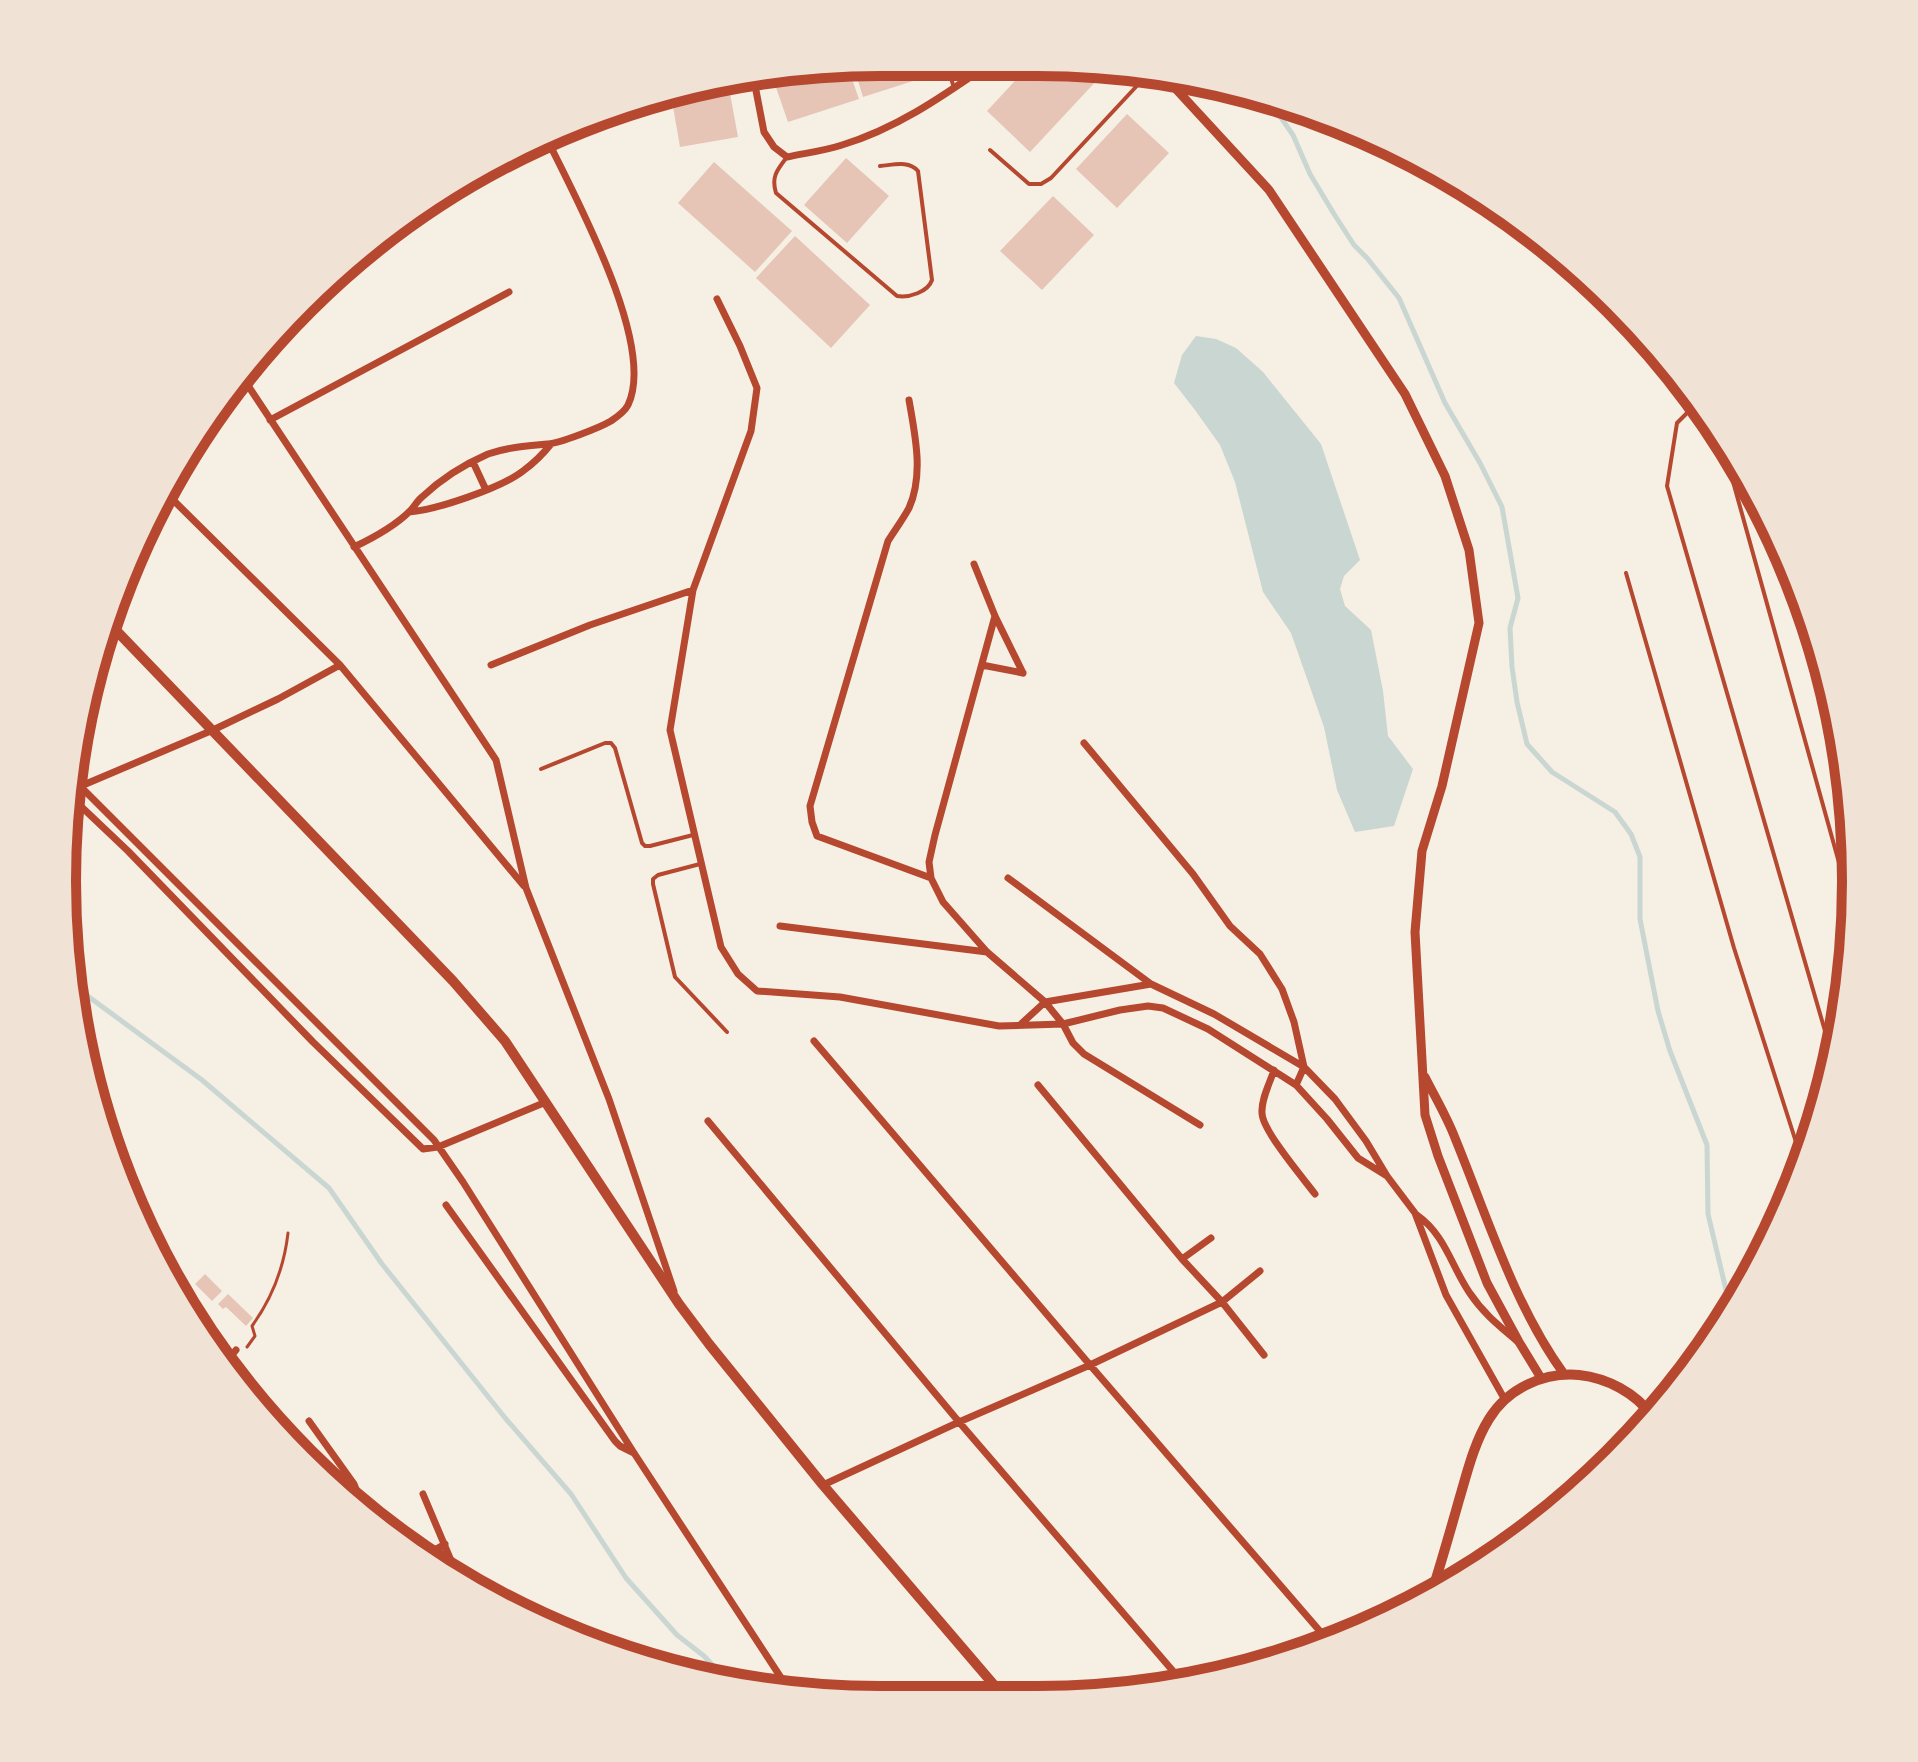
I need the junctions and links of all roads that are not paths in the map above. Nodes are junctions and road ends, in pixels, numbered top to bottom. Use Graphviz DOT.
graph roads {
  1 [pos="950,76"];
  2 [pos="972,76"];
  3 [pos="1140,83"];
  4 [pos="755,86"];
  5 [pos="954,88"];
  6 [pos="1175,88"];
  7 [pos="551,147"];
  8 [pos="990,150"];
  9 [pos="787,157"];
  10 [pos="880,166"];
  11 [pos="509,292"];
  12 [pos="717,299"];
  13 [pos="247,385"];
  14 [pos="909,400"];
  15 [pos="1690,410"];
  16 [pos="270,420"];
  17 [pos="551,444"];
  18 [pos="473,462"];
  19 [pos="1731,474"];
  20 [pos="486,490"];
  21 [pos="173,499"];
  22 [pos="409,512"];
  23 [pos="354,547"];
  24 [pos="974,564"];
  25 [pos="1626,573"];
  26 [pos="693,590"];
  27 [pos="995,616"];
  28 [pos="116,631"];
  29 [pos="340,665"];
  30 [pos="491,665"];
  31 [pos="982,665"];
  32 [pos="213,730"];
  33 [pos="1084,743"];
  34 [pos="541,769"];
  35 [pos="82,786"];
  36 [pos="82,787"];
  37 [pos="80,807"];
  38 [pos="694,834"];
  39 [pos="701,864"];
  40 [pos="1842,872"];
  41 [pos="931,878"];
  42 [pos="1008,878"];
  43 [pos="526,888"];
  44 [pos="780,926"];
  45 [pos="987,952"];
  46 [pos="1151,984"];
  47 [pos="1045,1002"];
  48 [pos="1021,1024"];
  49 [pos="1063,1024"];
  50 [pos="727,1032"];
  51 [pos="1827,1038"];
  52 [pos="814,1041"];
  53 [pos="1304,1067"];
  54 [pos="1274,1070"];
  55 [pos="1423,1073"];
  56 [pos="1038,1085"];
  57 [pos="1296,1085"];
  58 [pos="546,1102"];
  59 [pos="708,1121"];
  60 [pos="1200,1125"];
  61 [pos="1797,1145"];
  62 [pos="438,1147"];
  63 [pos="1387,1176"];
  64 [pos="1315,1194"];
  65 [pos="446,1205"];
  66 [pos="1415,1213"];
  67 [pos="1211,1238"];
  68 [pos="1182,1259"];
  69 [pos="1260,1271"];
  70 [pos="1222,1302"];
  71 [pos="679,1304"];
  72 [pos="1519,1342"];
  73 [pos="236,1350"];
  74 [pos="1264,1355"];
  75 [pos="231,1356"];
  76 [pos="1090,1365"];
  77 [pos="1564,1374"];
  78 [pos="1541,1378"];
  79 [pos="1505,1400"];
  80 [pos="1645,1409"];
  81 [pos="309,1421"];
  82 [pos="959,1422"];
  83 [pos="634,1453"];
  84 [pos="823,1485"];
  85 [pos="357,1492"];
  86 [pos="423,1494"];
  87 [pos="445,1544"];
  88 [pos="434,1550"];
  89 [pos="450,1560"];
  90 [pos="1435,1581"];
  91 [pos="1322,1633"];
  92 [pos="1175,1674"];
  93 [pos="782,1680"];
  94 [pos="995,1686"];
  1 -- 5 [label="lane"];
  2 -- 5 [label="street"];
  3 -- 8 [label="lane"];
  4 -- 9 [label="street"];
  5 -- 9 [label="street"];
  6 -- 55 [label="street"];
  7 -- 17 [label="street"];
  9 -- 10 [label="lane"];
  11 -- 16 [label="street"];
  12 -- 26 [label="street"];
  13 -- 16 [label="street"];
  14 -- 41 [label="street"];
  15 -- 51 [label="lane"];
  16 -- 23 [label="street"];
  17 -- 18 [label="street"];
  17 -- 20 [label="street"];
  18 -- 20 [label="street"];
  18 -- 22 [label="street"];
  19 -- 40 [label="lane"];
  20 -- 22 [label="street"];
  21 -- 29 [label="street"];
  22 -- 23 [label="street"];
  23 -- 43 [label="street"];
  24 -- 27 [label="street"];
  25 -- 61 [label="lane"];
  26 -- 30 [label="street"];
  26 -- 38 [label="street"];
  27 -- 31 [label="street"];
  27 -- 31 [label="street"];
  28 -- 32 [label="main road"];
  29 -- 32 [label="street"];
  29 -- 43 [label="street"];
  31 -- 41 [label="street"];
  32 -- 35 [label="street"];
  32 -- 58 [label="main road"];
  33 -- 53 [label="street"];
  34 -- 38 [label="lane"];
  36 -- 62 [label="street"];
  37 -- 62 [label="street"];
  38 -- 39 [label="street"];
  39 -- 48 [label="street"];
  39 -- 50 [label="lane"];
  41 -- 45 [label="street"];
  42 -- 46 [label="street"];
  43 -- 71 [label="street"];
  44 -- 45 [label="street"];
  45 -- 47 [label="street"];
  46 -- 47 [label="street"];
  46 -- 53 [label="street"];
  47 -- 48 [label="street"];
  47 -- 49 [label="street"];
  48 -- 49 [label="street"];
  49 -- 54 [label="street"];
  49 -- 60 [label="street"];
  52 -- 76 [label="street"];
  53 -- 57 [label="street"];
  53 -- 63 [label="street"];
  54 -- 57 [label="street"];
  54 -- 64 [label="street"];
  55 -- 72 [label="street"];
  55 -- 77 [label="street"];
  56 -- 68 [label="street"];
  57 -- 63 [label="street"];
  58 -- 62 [label="street"];
  58 -- 71 [label="main road"];
  59 -- 82 [label="street"];
  62 -- 83 [label="street"];
  63 -- 66 [label="street"];
  65 -- 83 [label="street"];
  66 -- 72 [label="street"];
  66 -- 79 [label="street"];
  67 -- 68 [label="street"];
  68 -- 70 [label="street"];
  69 -- 70 [label="street"];
  70 -- 74 [label="street"];
  70 -- 76 [label="street"];
  71 -- 84 [label="main road"];
  72 -- 78 [label="street"];
  73 -- 75 [label="street"];
  76 -- 82 [label="street"];
  76 -- 91 [label="street"];
  77 -- 78 [label="main road"];
  77 -- 80 [label="main road"];
  78 -- 79 [label="main road"];
  79 -- 90 [label="main road"];
  81 -- 85 [label="street"];
  82 -- 84 [label="street"];
  82 -- 92 [label="street"];
  83 -- 93 [label="street"];
  84 -- 94 [label="main road"];
  86 -- 87 [label="street"];
  87 -- 88 [label="street"];
  87 -- 89 [label="street"];
}
